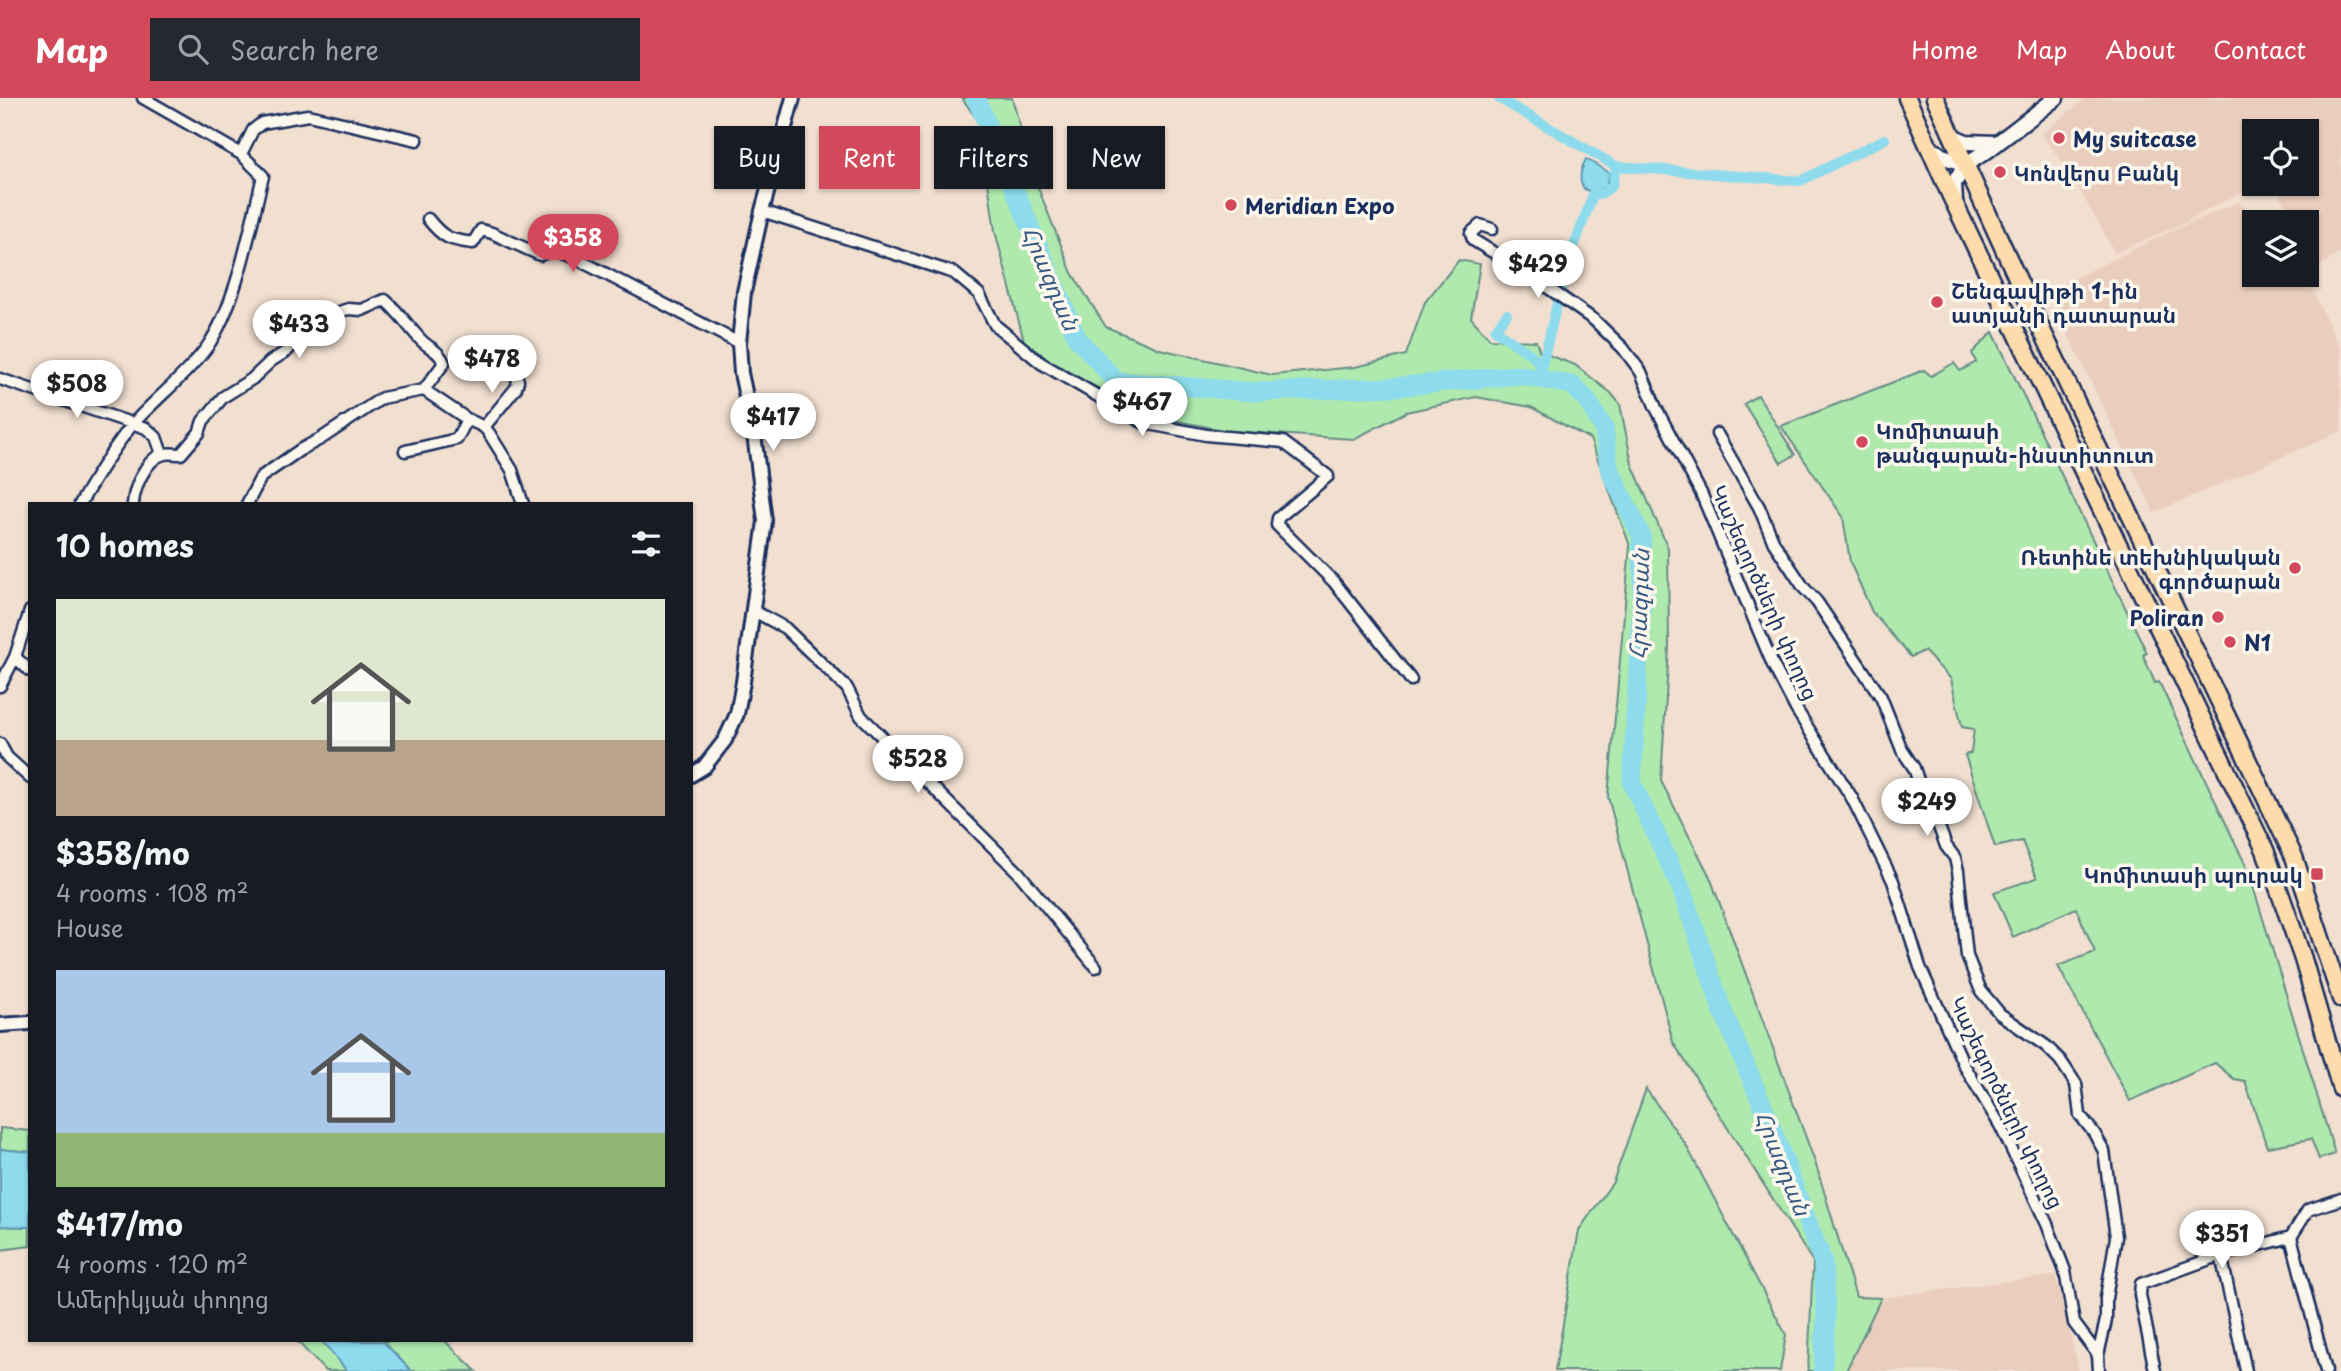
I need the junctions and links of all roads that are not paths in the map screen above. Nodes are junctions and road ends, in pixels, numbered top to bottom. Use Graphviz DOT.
graph roads {
  1 [pos="144,98"];
  2 [pos="793,98"];
  3 [pos="1907,98"];
  4 [pos="1935,98"];
  5 [pos="2056,98"];
  6 [pos="1952,136"];
  7 [pos="417,140"];
  8 [pos="1929,146"];
  9 [pos="1992,147"];
  10 [pos="242,154"];
  11 [pos="1966,164"];
  12 [pos="1955,203"];
  13 [pos="762,211"];
  14 [pos="428,219"];
  15 [pos="1492,229"];
  16 [pos="738,343"];
  17 [pos="513,364"];
  18 [pos="0,379"];
  19 [pos="424,390"];
  20 [pos="467,419"];
  21 [pos="133,425"];
  22 [pos="484,427"];
  23 [pos="1717,434"];
  24 [pos="405,451"];
  25 [pos="162,454"];
  26 [pos="81,502"];
  27 [pos="133,502"];
  28 [pos="248,502"];
  29 [pos="523,502"];
  30 [pos="752,610"];
  31 [pos="28,617"];
  32 [pos="15,657"];
  33 [pos="28,669"];
  34 [pos="1411,680"];
  35 [pos="0,687"];
  36 [pos="0,744"];
  37 [pos="693,774"];
  38 [pos="28,776"];
  39 [pos="1096,967"];
  40 [pos="2341,999"];
  41 [pos="28,1023"];
  42 [pos="0,1026"];
  43 [pos="2341,1089"];
  44 [pos="2341,1199"];
  45 [pos="2291,1237"];
  46 [pos="2221,1255"];
  47 [pos="2098,1355"];
  48 [pos="2099,1371"];
  49 [pos="2155,1371"];
  50 [pos="2246,1371"];
  51 [pos="2326,1371"];
  1 -- 10 [label="street"];
  2 -- 13 [label="street"];
  3 -- 8 [label="main road"];
  4 -- 6 [label="main road"];
  5 -- 9 [label="main road"];
  6 -- 9 [label="main road"];
  6 -- 11 [label="main road"];
  7 -- 10 [label="street"];
  8 -- 11 [label="main road"];
  8 -- 12 [label="main road"];
  9 -- 11 [label="main road"];
  10 -- 21 [label="street"];
  11 -- 12 [label="main road"];
  11 -- 40 [label="main road"];
  12 -- 43 [label="main road"];
  13 -- 16 [label="street"];
  13 -- 34 [label="street"];
  14 -- 16 [label="street"];
  15 -- 47 [label="street, Կաշեգործների փողոց"];
  16 -- 30 [label="street"];
  17 -- 22 [label="street"];
  18 -- 21 [label="street"];
  19 -- 20 [label="street"];
  19 -- 25 [label="street"];
  19 -- 28 [label="street"];
  20 -- 22 [label="street"];
  20 -- 24 [label="street"];
  21 -- 25 [label="street"];
  21 -- 26 [label="street"];
  22 -- 29 [label="street"];
  23 -- 47 [label="street, Կաշեգործների փողոց"];
  25 -- 27 [label="street"];
  30 -- 37 [label="street"];
  30 -- 39 [label="street"];
  31 -- 32 [label="street"];
  32 -- 33 [label="street"];
  32 -- 35 [label="street"];
  36 -- 38 [label="street"];
  41 -- 42 [label="street"];
  44 -- 45 [label="street"];
  45 -- 46 [label="street"];
  45 -- 51 [label="street"];
  46 -- 49 [label="street"];
  46 -- 50 [label="street"];
  47 -- 48 [label="street, Կաշեգործների փողոց"];
}
